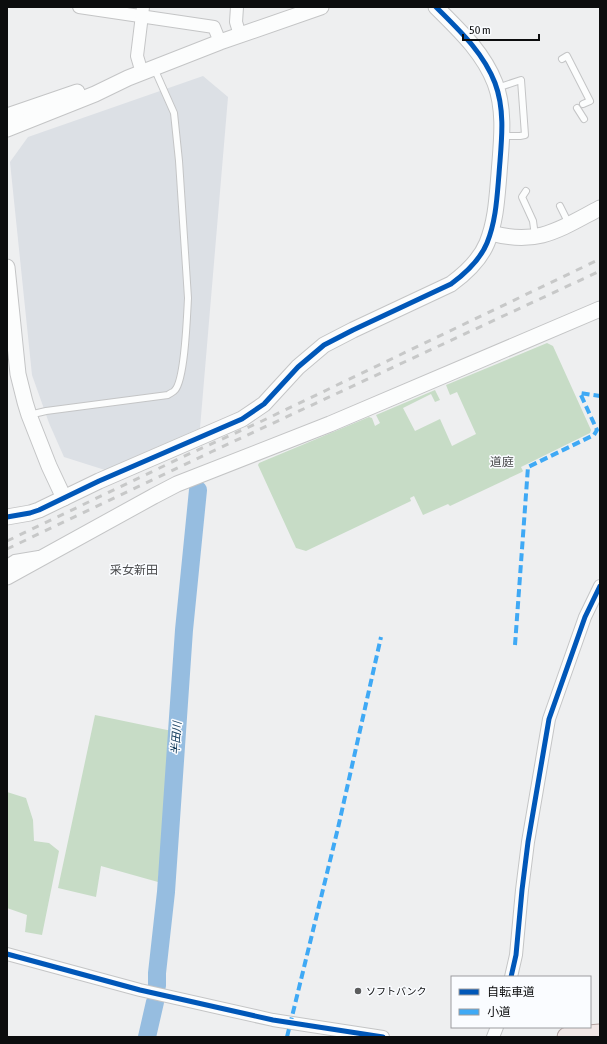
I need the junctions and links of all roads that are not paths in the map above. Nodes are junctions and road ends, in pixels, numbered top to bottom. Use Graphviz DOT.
graph roads {
  1 [pos="79,7"];
  2 [pos="237,7"];
  3 [pos="321,7"];
  4 [pos="440,9"];
  5 [pos="143,12"];
  6 [pos="240,35"];
  7 [pos="220,42"];
  8 [pos="562,59"];
  9 [pos="141,73"];
  10 [pos="497,88"];
  11 [pos="530,104"];
  12 [pos="522,105"];
  13 [pos="7,116"];
  14 [pos="584,119"];
  15 [pos="7,129"];
  16 [pos="501,136"];
  17 [pos="526,191"];
  18 [pos="560,206"];
  19 [pos="600,208"];
  20 [pos="569,224"];
  21 [pos="491,233"];
  22 [pos="535,237"];
  23 [pos="7,267"];
  24 [pos="600,309"];
  25 [pos="29,415"];
  26 [pos="64,498"];
  27 [pos="7,517"];
  28 [pos="48,555"];
  29 [pos="7,566"];
  30 [pos="7,577"];
  31 [pos="600,586"];
  32 [pos="7,954"];
  33 [pos="511,976"];
  34 [pos="600,1034"];
  35 [pos="383,1037"];
  36 [pos="567,1037"];
  1 -- 5 [label="street"];
  2 -- 6 [label="street"];
  3 -- 6 [label="street"];
  4 -- 10 [label="street"];
  5 -- 7 [label="street"];
  5 -- 9 [label="street"];
  6 -- 7 [label="street"];
  7 -- 9 [label="street"];
  8 -- 14 [label="lane"];
  9 -- 13 [label="street"];
  9 -- 15 [label="street"];
  9 -- 25 [label="lane"];
  10 -- 12 [label="lane"];
  10 -- 16 [label="street"];
  11 -- 12 [label="lane"];
  12 -- 16 [label="lane"];
  16 -- 21 [label="street"];
  17 -- 22 [label="lane"];
  18 -- 20 [label="lane"];
  19 -- 20 [label="street"];
  20 -- 22 [label="street"];
  21 -- 22 [label="street"];
  21 -- 26 [label="street"];
  23 -- 25 [label="street"];
  24 -- 28 [label="street"];
  25 -- 26 [label="street"];
  26 -- 27 [label="street"];
  28 -- 29 [label="street"];
  28 -- 30 [label="street"];
  31 -- 33 [label="street"];
  32 -- 35 [label="street"];
  34 -- 36 [label="main road"];
}
